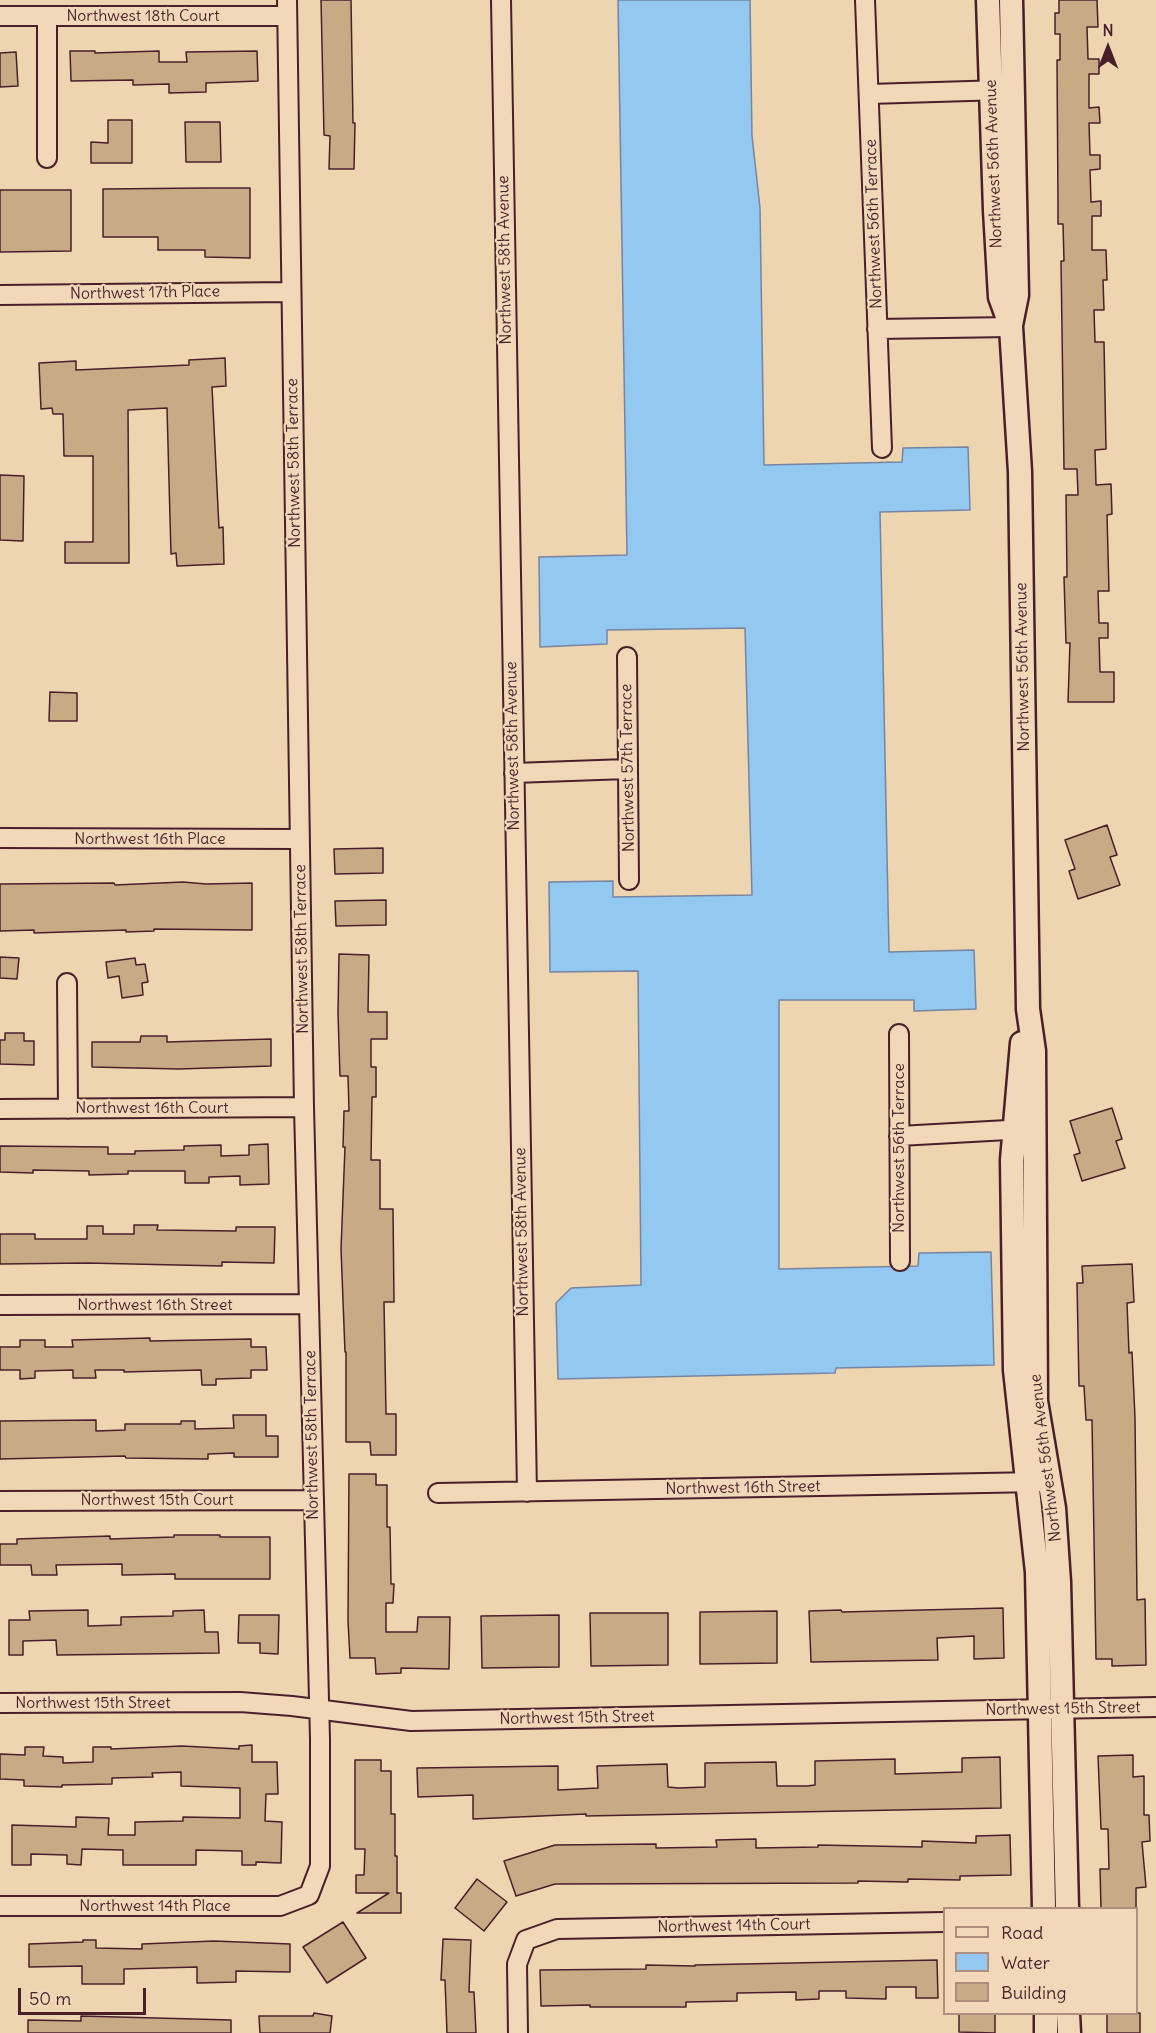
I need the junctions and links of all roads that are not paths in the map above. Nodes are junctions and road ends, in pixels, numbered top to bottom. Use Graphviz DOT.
graph roads {
  1 [pos="501,0"];
  2 [pos="865,0"];
  3 [pos="988,0"];
  4 [pos="1011,0"];
  5 [pos="287,8"];
  6 [pos="0,16"];
  7 [pos="47,16"];
  8 [pos="991,90"];
  9 [pos="1013,90"];
  10 [pos="869,94"];
  11 [pos="47,158"];
  12 [pos="290,292"];
  13 [pos="0,295"];
  14 [pos="1011,327"];
  15 [pos="877,329"];
  16 [pos="882,448"];
  17 [pos="627,657"];
  18 [pos="627,769"];
  19 [pos="514,773"];
  20 [pos="0,838"];
  21 [pos="300,839"];
  22 [pos="629,880"];
  23 [pos="67,983"];
  24 [pos="899,1034"];
  25 [pos="304,1107"];
  26 [pos="0,1109"];
  27 [pos="68,1109"];
  28 [pos="1024,1129"];
  29 [pos="899,1136"];
  30 [pos="900,1261"];
  31 [pos="309,1304"];
  32 [pos="0,1305"];
  33 [pos="1027,1482"];
  34 [pos="1049,1482"];
  35 [pos="527,1492"];
  36 [pos="438,1493"];
  37 [pos="313,1500"];
  38 [pos="0,1501"];
  39 [pos="0,1703"];
  40 [pos="1156,1707"];
  41 [pos="1040,1709"];
  42 [pos="1063,1709"];
  43 [pos="319,1710"];
  44 [pos="309,1895"];
  45 [pos="0,1906"];
  46 [pos="1044,1907"];
  47 [pos="1067,1907"];
  48 [pos="943,1922"];
  49 [pos="1046,2015"];
  50 [pos="1068,2015"];
  51 [pos="518,2033"];
  52 [pos="1046,2033"];
  53 [pos="1069,2033"];
  1 -- 19 [label="street, Northwest 58th Avenue"];
  2 -- 10 [label="street, Northwest 56th Terrace"];
  3 -- 8 [label="street, Northwest 56th Avenue"];
  4 -- 9 [label="street, Northwest 56th Avenue"];
  5 -- 7 [label="street, Northwest 18th Court"];
  5 -- 12 [label="street, Northwest 58th Terrace"];
  6 -- 7 [label="street, Northwest 18th Court"];
  7 -- 11 [label="street"];
  8 -- 9 [label="street"];
  8 -- 10 [label="street"];
  8 -- 14 [label="street, Northwest 56th Avenue"];
  9 -- 14 [label="street, Northwest 56th Avenue"];
  10 -- 15 [label="street, Northwest 56th Terrace"];
  12 -- 13 [label="street, Northwest 17th Place"];
  12 -- 21 [label="street, Northwest 58th Terrace"];
  14 -- 15 [label="street"];
  14 -- 28 [label="street, Northwest 56th Avenue"];
  15 -- 16 [label="street, Northwest 56th Terrace"];
  17 -- 18 [label="street, Northwest 57th Terrace"];
  18 -- 19 [label="street"];
  18 -- 22 [label="street, Northwest 57th Terrace"];
  19 -- 35 [label="street, Northwest 58th Avenue"];
  20 -- 21 [label="street, Northwest 16th Place"];
  21 -- 25 [label="street, Northwest 58th Terrace"];
  23 -- 27 [label="street"];
  24 -- 29 [label="street, Northwest 56th Terrace"];
  25 -- 27 [label="street, Northwest 16th Court"];
  25 -- 31 [label="street, Northwest 58th Terrace"];
  26 -- 27 [label="street, Northwest 16th Court"];
  28 -- 29 [label="street"];
  28 -- 33 [label="street, Northwest 56th Avenue"];
  28 -- 34 [label="street, Northwest 56th Avenue"];
  29 -- 30 [label="street, Northwest 56th Terrace"];
  31 -- 32 [label="street, Northwest 16th Street"];
  31 -- 37 [label="street, Northwest 58th Terrace"];
  33 -- 34 [label="street, Northwest 16th Street"];
  33 -- 35 [label="street, Northwest 16th Street"];
  33 -- 41 [label="street, Northwest 56th Avenue"];
  34 -- 42 [label="street, Northwest 56th Avenue"];
  35 -- 36 [label="street, Northwest 16th Street"];
  37 -- 38 [label="street, Northwest 15th Court"];
  37 -- 43 [label="street, Northwest 58th Terrace"];
  39 -- 43 [label="street, Northwest 15th Street"];
  40 -- 42 [label="street, Northwest 15th Street"];
  41 -- 42 [label="street, Northwest 15th Street"];
  41 -- 43 [label="street, Northwest 15th Street"];
  41 -- 46 [label="street, Northwest 56th Avenue"];
  42 -- 47 [label="street, Northwest 56th Avenue"];
  43 -- 44 [label="street, Northwest 58th Terrace"];
  44 -- 45 [label="street, Northwest 14th Place"];
  48 -- 51 [label="street, Northwest 14th Court"];
  49 -- 52 [label="street"];
  50 -- 53 [label="street"];
}
